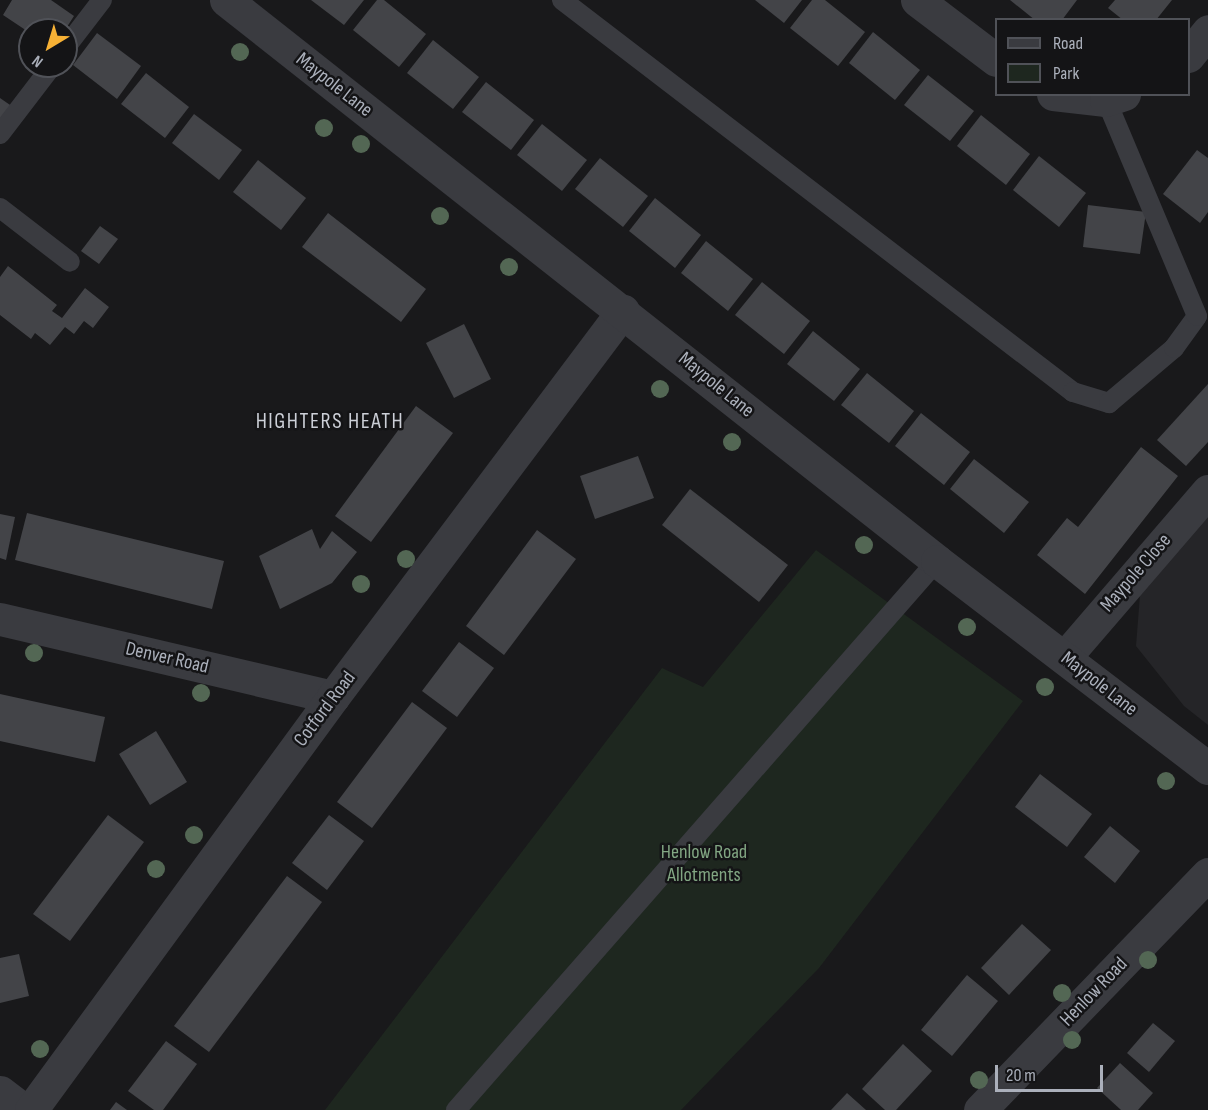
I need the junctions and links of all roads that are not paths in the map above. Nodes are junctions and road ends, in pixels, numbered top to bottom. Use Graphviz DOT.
graph roads {
  1 [pos="102,0"];
  2 [pos="226,0"];
  3 [pos="562,0"];
  4 [pos="917,0"];
  5 [pos="78,31"];
  6 [pos="1208,32"];
  7 [pos="1190,54"];
  8 [pos="995,59"];
  9 [pos="43,78"];
  10 [pos="1094,96"];
  11 [pos="1115,97"];
  12 [pos="0,135"];
  13 [pos="0,208"];
  14 [pos="70,262"];
  15 [pos="623,311"];
  16 [pos="1208,491"];
  17 [pos="937,561"];
  18 [pos="0,619"];
  19 [pos="1065,657"];
  20 [pos="333,697"];
  21 [pos="1208,768"];
  22 [pos="1208,874"];
  23 [pos="0,1092"];
  24 [pos="24,1110"];
  25 [pos="31,1110"];
  26 [pos="456,1110"];
  27 [pos="980,1110"];
  1 -- 5 [label="lane"];
  2 -- 15 [label="street, Maypole Lane"];
  3 -- 11 [label="lane"];
  4 -- 8 [label="street"];
  6 -- 7 [label="street"];
  9 -- 12 [label="lane"];
  10 -- 11 [label="street"];
  13 -- 14 [label="lane"];
  15 -- 17 [label="street, Maypole Lane"];
  15 -- 20 [label="street, Cotford Road"];
  16 -- 19 [label="street, Maypole Close"];
  17 -- 19 [label="street, Maypole Lane"];
  17 -- 26 [label="lane"];
  18 -- 20 [label="street, Denver Road"];
  19 -- 21 [label="street, Maypole Lane"];
  20 -- 25 [label="street, Cotford Road"];
  22 -- 27 [label="street, Henlow Road"];
  23 -- 24 [label="street"];
}
